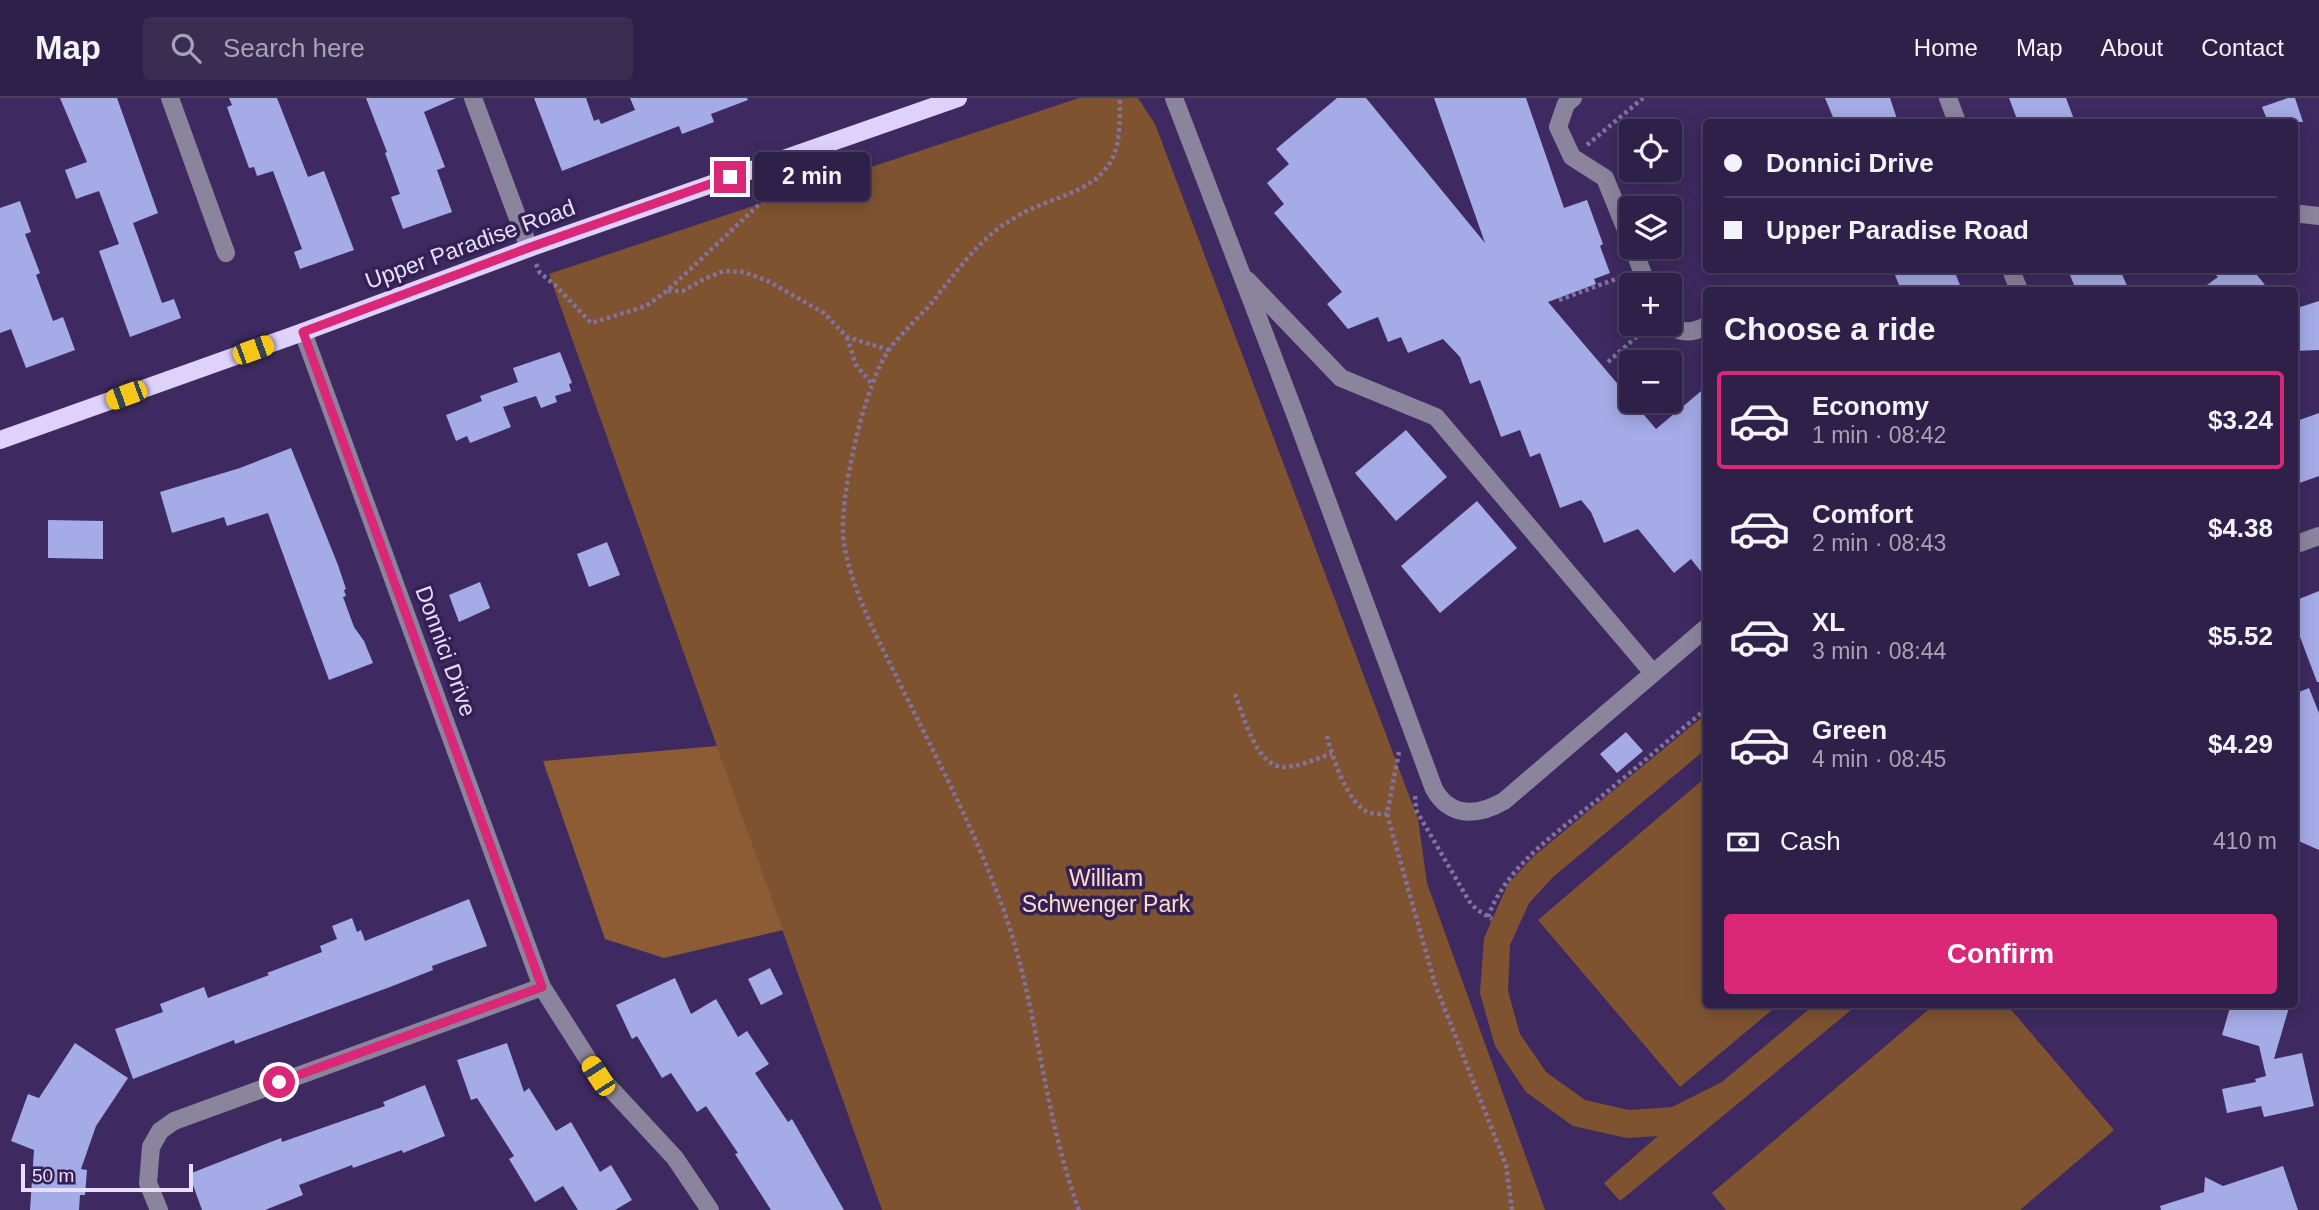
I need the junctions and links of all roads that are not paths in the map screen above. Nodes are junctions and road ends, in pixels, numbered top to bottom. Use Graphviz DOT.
graph roads {
  1 [pos="170,98"];
  2 [pos="473,98"];
  3 [pos="958,98"];
  4 [pos="1174,98"];
  5 [pos="1573,98"];
  6 [pos="1948,98"];
  7 [pos="1956,119"];
  8 [pos="1619,212"];
  9 [pos="528,248"];
  10 [pos="226,253"];
  11 [pos="1242,275"];
  12 [pos="1703,328"];
  13 [pos="1682,331"];
  14 [pos="303,332"];
  15 [pos="0,440"];
  16 [pos="2319,536"];
  17 [pos="2298,544"];
  18 [pos="1703,631"];
  19 [pos="1653,673"];
  20 [pos="542,987"];
  21 [pos="159,1210"];
  22 [pos="710,1210"];
  1 -- 10 [label="street"];
  2 -- 9 [label="street"];
  3 -- 9 [label="main road, Upper Paradise Road"];
  4 -- 11 [label="street"];
  5 -- 8 [label="street"];
  6 -- 7 [label="street"];
  9 -- 14 [label="main road, Upper Paradise Road"];
  11 -- 19 [label="street"];
  11 -- 19 [label="street"];
  12 -- 13 [label="street"];
  14 -- 15 [label="main road, Upper Paradise Road"];
  14 -- 20 [label="street, Donnici Drive"];
  16 -- 17 [label="street"];
  18 -- 19 [label="street"];
  20 -- 21 [label="street"];
  20 -- 22 [label="street, Donnici Drive"];
}
